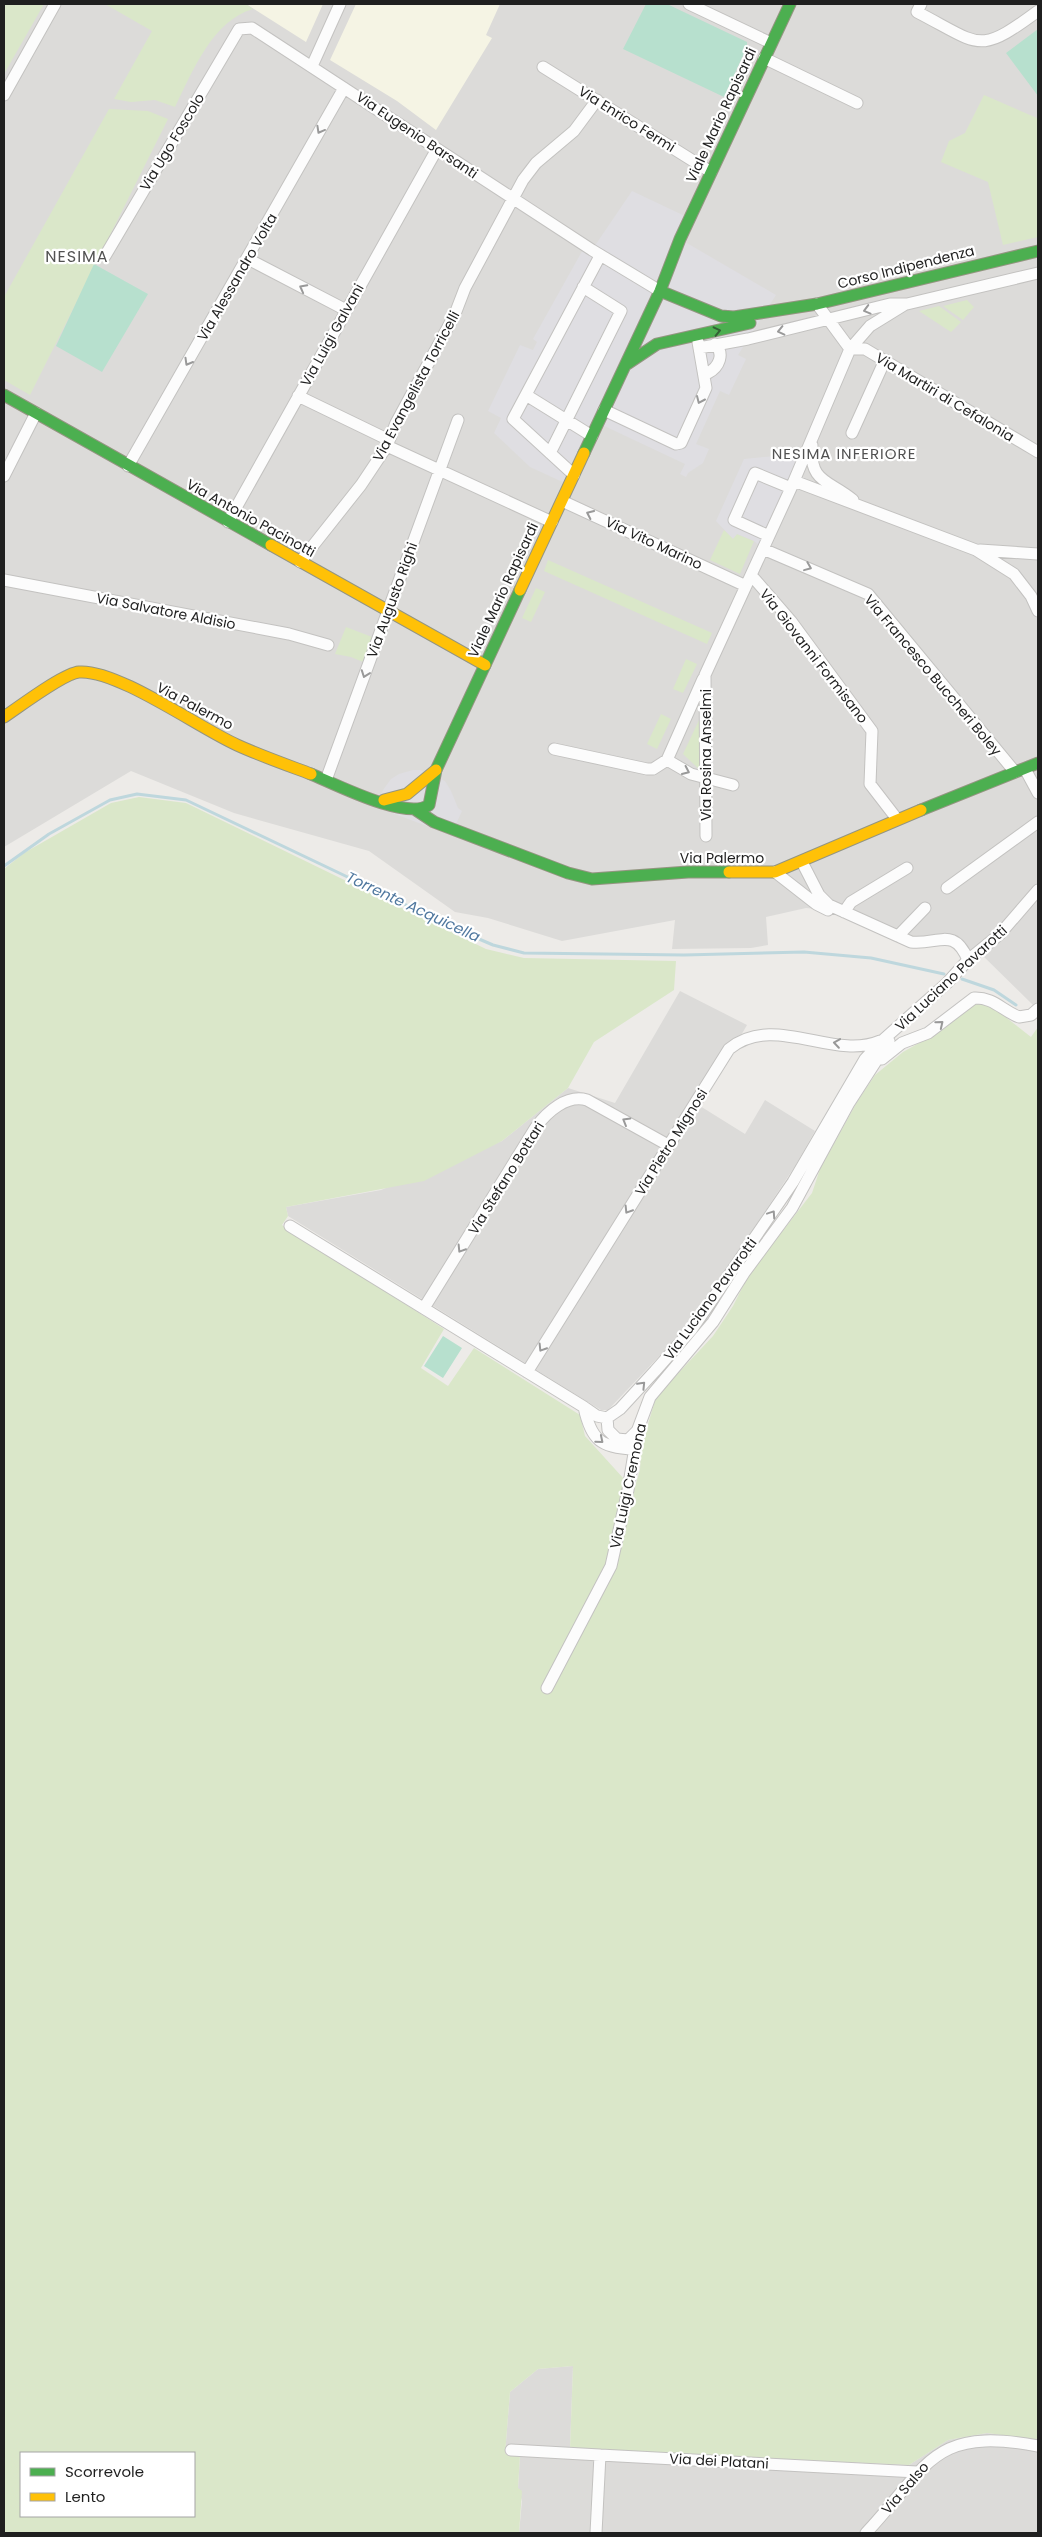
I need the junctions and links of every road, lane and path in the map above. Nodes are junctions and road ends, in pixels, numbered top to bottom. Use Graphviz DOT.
graph roads {
  1 [pos="55,4"];
  2 [pos="340,4"];
  3 [pos="689,4"];
  4 [pos="790,4"];
  5 [pos="919,8"];
  6 [pos="1038,11"];
  7 [pos="239,29"];
  8 [pos="771,43"];
  9 [pos="764,58"];
  10 [pos="312,66"];
  11 [pos="543,67"];
  12 [pos="344,88"];
  13 [pos="4,95"];
  14 [pos="597,100"];
  15 [pos="857,103"];
  16 [pos="436,149"];
  17 [pos="711,172"];
  18 [pos="513,199"];
  19 [pos="1038,250"];
  20 [pos="596,253"];
  21 [pos="105,256"];
  22 [pos="248,259"];
  23 [pos="1038,273"];
  24 [pos="583,287"];
  25 [pos="660,291"];
  26 [pos="817,304"];
  27 [pos="907,304"];
  28 [pos="346,310"];
  29 [pos="781,311"];
  30 [pos="829,320"];
  31 [pos="645,322"];
  32 [pos="690,337"];
  33 [pos="715,344"];
  34 [pos="699,348"];
  35 [pos="850,349"];
  36 [pos="885,360"];
  37 [pos="625,366"];
  38 [pos="703,371"];
  39 [pos="4,395"];
  40 [pos="526,395"];
  41 [pos="298,396"];
  42 [pos="604,410"];
  43 [pos="36,414"];
  44 [pos="458,420"];
  45 [pos="566,420"];
  46 [pos="852,433"];
  47 [pos="592,436"];
  48 [pos="812,439"];
  49 [pos="388,443"];
  50 [pos="1038,452"];
  51 [pos="550,453"];
  52 [pos="128,466"];
  53 [pos="438,471"];
  54 [pos="574,475"];
  55 [pos="4,476"];
  56 [pos="792,484"];
  57 [pos="562,501"];
  58 [pos="862,507"];
  59 [pos="228,522"];
  60 [pos="552,522"];
  61 [pos="769,536"];
  62 [pos="763,549"];
  63 [pos="976,550"];
  64 [pos="1038,554"];
  65 [pos="300,562"];
  66 [pos="751,575"];
  67 [pos="4,580"];
  68 [pos="746,586"];
  69 [pos="1038,586"];
  70 [pos="1036,606"];
  71 [pos="388,612"];
  72 [pos="328,645"];
  73 [pos="485,665"];
  74 [pos="705,675"];
  75 [pos="4,717"];
  76 [pos="554,749"];
  77 [pos="667,760"];
  78 [pos="1038,763"];
  79 [pos="436,770"];
  80 [pos="1020,771"];
  81 [pos="706,778"];
  82 [pos="326,780"];
  83 [pos="732,785"];
  84 [pos="414,792"];
  85 [pos="1038,793"];
  86 [pos="430,799"];
  87 [pos="378,801"];
  88 [pos="415,809"];
  89 [pos="896,819"];
  90 [pos="1038,822"];
  91 [pos="454,829"];
  92 [pos="706,836"];
  93 [pos="802,862"];
  94 [pos="907,868"];
  95 [pos="775,872"];
  96 [pos="947,888"];
  97 [pos="1038,890"];
  98 [pos="925,908"];
  99 [pos="844,912"];
  100 [pos="898,936"];
  101 [pos="968,960"];
  102 [pos="1038,1010"];
  103 [pos="896,1029"];
  104 [pos="912,1038"];
  105 [pos="870,1049"];
  106 [pos="872,1069"];
  107 [pos="668,1146"];
  108 [pos="290,1226"];
  109 [pos="424,1308"];
  110 [pos="527,1372"];
  111 [pos="584,1407"];
  112 [pos="607,1418"];
  113 [pos="638,1429"];
  114 [pos="634,1449"];
  115 [pos="547,1688"];
  116 [pos="1038,2446"];
  117 [pos="511,2450"];
  118 [pos="600,2455"];
  119 [pos="917,2472"];
  120 [pos="596,2533"];
  121 [pos="866,2533"];
  1 -- 13 [label="street"];
  2 -- 10 [label="street"];
  3 -- 8 [label="street"];
  4 -- 8 [label="main road, Viale Mario Rapisardi"];
  5 -- 6 [label="street"];
  7 -- 10 [label="street, Via Eugenio Barsanti"];
  7 -- 21 [label="street, Via Ugo Foscolo"];
  8 -- 9 [label="main road, Viale Mario Rapisardi"];
  9 -- 15 [label="street"];
  9 -- 17 [label="main road, Viale Mario Rapisardi"];
  10 -- 12 [label="street, Via Eugenio Barsanti"];
  11 -- 14 [label="street, Via Enrico Fermi"];
  12 -- 16 [label="street, Via Eugenio Barsanti"];
  12 -- 22 [label="street, Via Alessandro Volta, one-way"];
  14 -- 17 [label="street, Via Enrico Fermi"];
  14 -- 18 [label="street, Via Evangelista Torricelli"];
  16 -- 18 [label="street, Via Eugenio Barsanti"];
  16 -- 28 [label="street, Via Luigi Galvani"];
  17 -- 25 [label="main road, Viale Mario Rapisardi"];
  18 -- 20 [label="street, Via Eugenio Barsanti"];
  18 -- 49 [label="street, Via Evangelista Torricelli"];
  19 -- 26 [label="main road, Corso Indipendenza"];
  20 -- 24 [label="street"];
  20 -- 25 [label="street, Via Eugenio Barsanti"];
  28 -- 22 [label="street, one-way"];
  22 -- 52 [label="street, Via Alessandro Volta, one-way"];
  23 -- 27 [label="street"];
  24 -- 40 [label="street"];
  24 -- 45 [label="street"];
  25 -- 29 [label="main road"];
  25 -- 31 [label="main road, Viale Mario Rapisardi"];
  26 -- 29 [label="main road, Corso Indipendenza"];
  26 -- 30 [label="street"];
  27 -- 30 [label="street, one-way"];
  27 -- 35 [label="street, Via Rosina Anselmi"];
  28 -- 41 [label="street, Via Luigi Galvani"];
  32 -- 29 [label="main road, one-way"];
  30 -- 33 [label="street, one-way"];
  30 -- 35 [label="street"];
  31 -- 32 [label="main road"];
  31 -- 37 [label="main road, Viale Mario Rapisardi"];
  32 -- 34 [label="street"];
  32 -- 37 [label="main road"];
  33 -- 34 [label="street"];
  33 -- 38 [label="street"];
  34 -- 38 [label="street"];
  35 -- 36 [label="street, Via Martiri di Cefalonia"];
  35 -- 48 [label="street, Via Rosina Anselmi"];
  36 -- 46 [label="street"];
  36 -- 50 [label="street, Via Martiri di Cefalonia"];
  37 -- 42 [label="main road, Viale Mario Rapisardi"];
  38 -- 42 [label="street, one-way"];
  39 -- 43 [label="main road, Via Antonio Pacinotti"];
  40 -- 45 [label="street"];
  40 -- 51 [label="street"];
  41 -- 49 [label="street"];
  41 -- 59 [label="street, Via Luigi Galvani"];
  42 -- 47 [label="main road, Viale Mario Rapisardi"];
  43 -- 52 [label="main road, Via Antonio Pacinotti"];
  43 -- 55 [label="street"];
  44 -- 53 [label="street, Via Augusto Righi"];
  45 -- 47 [label="street"];
  45 -- 51 [label="street"];
  47 -- 54 [label="main road, Viale Mario Rapisardi"];
  48 -- 56 [label="street, Via Rosina Anselmi"];
  48 -- 58 [label="street"];
  49 -- 53 [label="street"];
  49 -- 65 [label="street, Via Evangelista Torricelli"];
  51 -- 54 [label="street"];
  52 -- 59 [label="main road, Via Antonio Pacinotti"];
  53 -- 60 [label="street"];
  53 -- 71 [label="street, Via Augusto Righi"];
  54 -- 57 [label="main road, Viale Mario Rapisardi"];
  56 -- 58 [label="street"];
  56 -- 61 [label="street, Via Rosina Anselmi"];
  56 -- 61 [label="street"];
  57 -- 60 [label="main road, Viale Mario Rapisardi"];
  68 -- 57 [label="street, Via Vito Marino, one-way"];
  58 -- 63 [label="street"];
  59 -- 65 [label="main road, Via Antonio Pacinotti"];
  60 -- 73 [label="main road, Viale Mario Rapisardi"];
  61 -- 62 [label="street, Via Rosina Anselmi"];
  62 -- 66 [label="street, Via Rosina Anselmi"];
  62 -- 80 [label="street, Via Francesco Buccheri Boley, one-way"];
  63 -- 64 [label="street"];
  63 -- 70 [label="street"];
  65 -- 71 [label="main road, Via Antonio Pacinotti"];
  66 -- 68 [label="street, Via Rosina Anselmi"];
  66 -- 89 [label="street, Via Giovanni Formisano"];
  67 -- 72 [label="street, Via Salvatore Aldisio"];
  68 -- 74 [label="street, Via Rosina Anselmi"];
  69 -- 70 [label="street"];
  71 -- 73 [label="main road, Via Antonio Pacinotti"];
  71 -- 82 [label="street, Via Augusto Righi, one-way"];
  73 -- 79 [label="main road, Viale Mario Rapisardi"];
  74 -- 77 [label="street, Via Rosina Anselmi"];
  74 -- 81 [label="street, Via Rosina Anselmi"];
  75 -- 82 [label="main road, Via Palermo"];
  76 -- 77 [label="street"];
  77 -- 81 [label="street, one-way"];
  78 -- 80 [label="main road, Via Palermo"];
  79 -- 84 [label="main road"];
  79 -- 86 [label="main road"];
  80 -- 85 [label="street, Via Francesco Buccheri Boley"];
  80 -- 89 [label="main road, Via Palermo"];
  81 -- 83 [label="street"];
  81 -- 92 [label="street, Via Rosina Anselmi"];
  82 -- 87 [label="main road, Via Palermo"];
  84 -- 86 [label="main road"];
  84 -- 87 [label="main road"];
  84 -- 88 [label="main road"];
  86 -- 88 [label="main road"];
  86 -- 91 [label="main road"];
  87 -- 88 [label="main road, Via Palermo"];
  88 -- 91 [label="main road, Via Palermo"];
  89 -- 93 [label="main road, Via Palermo"];
  90 -- 96 [label="street"];
  91 -- 95 [label="main road, Via Palermo"];
  93 -- 95 [label="main road, Via Palermo"];
  93 -- 99 [label="street"];
  94 -- 99 [label="street"];
  95 -- 99 [label="street"];
  97 -- 101 [label="street, Via Luciano Pavarotti"];
  98 -- 100 [label="street"];
  99 -- 100 [label="street"];
  100 -- 101 [label="street"];
  101 -- 103 [label="street, Via Luciano Pavarotti"];
  104 -- 102 [label="street, Via Luigi Cremona, one-way"];
  103 -- 104 [label="street"];
  103 -- 105 [label="street, Via Luciano Pavarotti"];
  103 -- 106 [label="street, Via Luigi Cremona"];
  104 -- 106 [label="street, Via Luigi Cremona"];
  105 -- 107 [label="street, Via Pietro Mignosi, one-way"];
  112 -- 105 [label="street, Via Luciano Pavarotti, one-way"];
  106 -- 113 [label="street, Via Luigi Cremona"];
  107 -- 109 [label="street, Via Stefano Bottari, one-way"];
  107 -- 110 [label="street, Via Pietro Mignosi, one-way"];
  108 -- 109 [label="street"];
  109 -- 110 [label="street"];
  110 -- 111 [label="street"];
  111 -- 112 [label="street"];
  111 -- 114 [label="street, one-way"];
  112 -- 113 [label="street"];
  113 -- 114 [label="street, Via Luigi Cremona"];
  114 -- 115 [label="street, Via Luigi Cremona"];
  116 -- 119 [label="street, Via Salso"];
  117 -- 118 [label="street, Via dei Platani"];
  118 -- 119 [label="street, Via dei Platani"];
  118 -- 120 [label="street"];
  119 -- 121 [label="street, Via Salso"];
}
